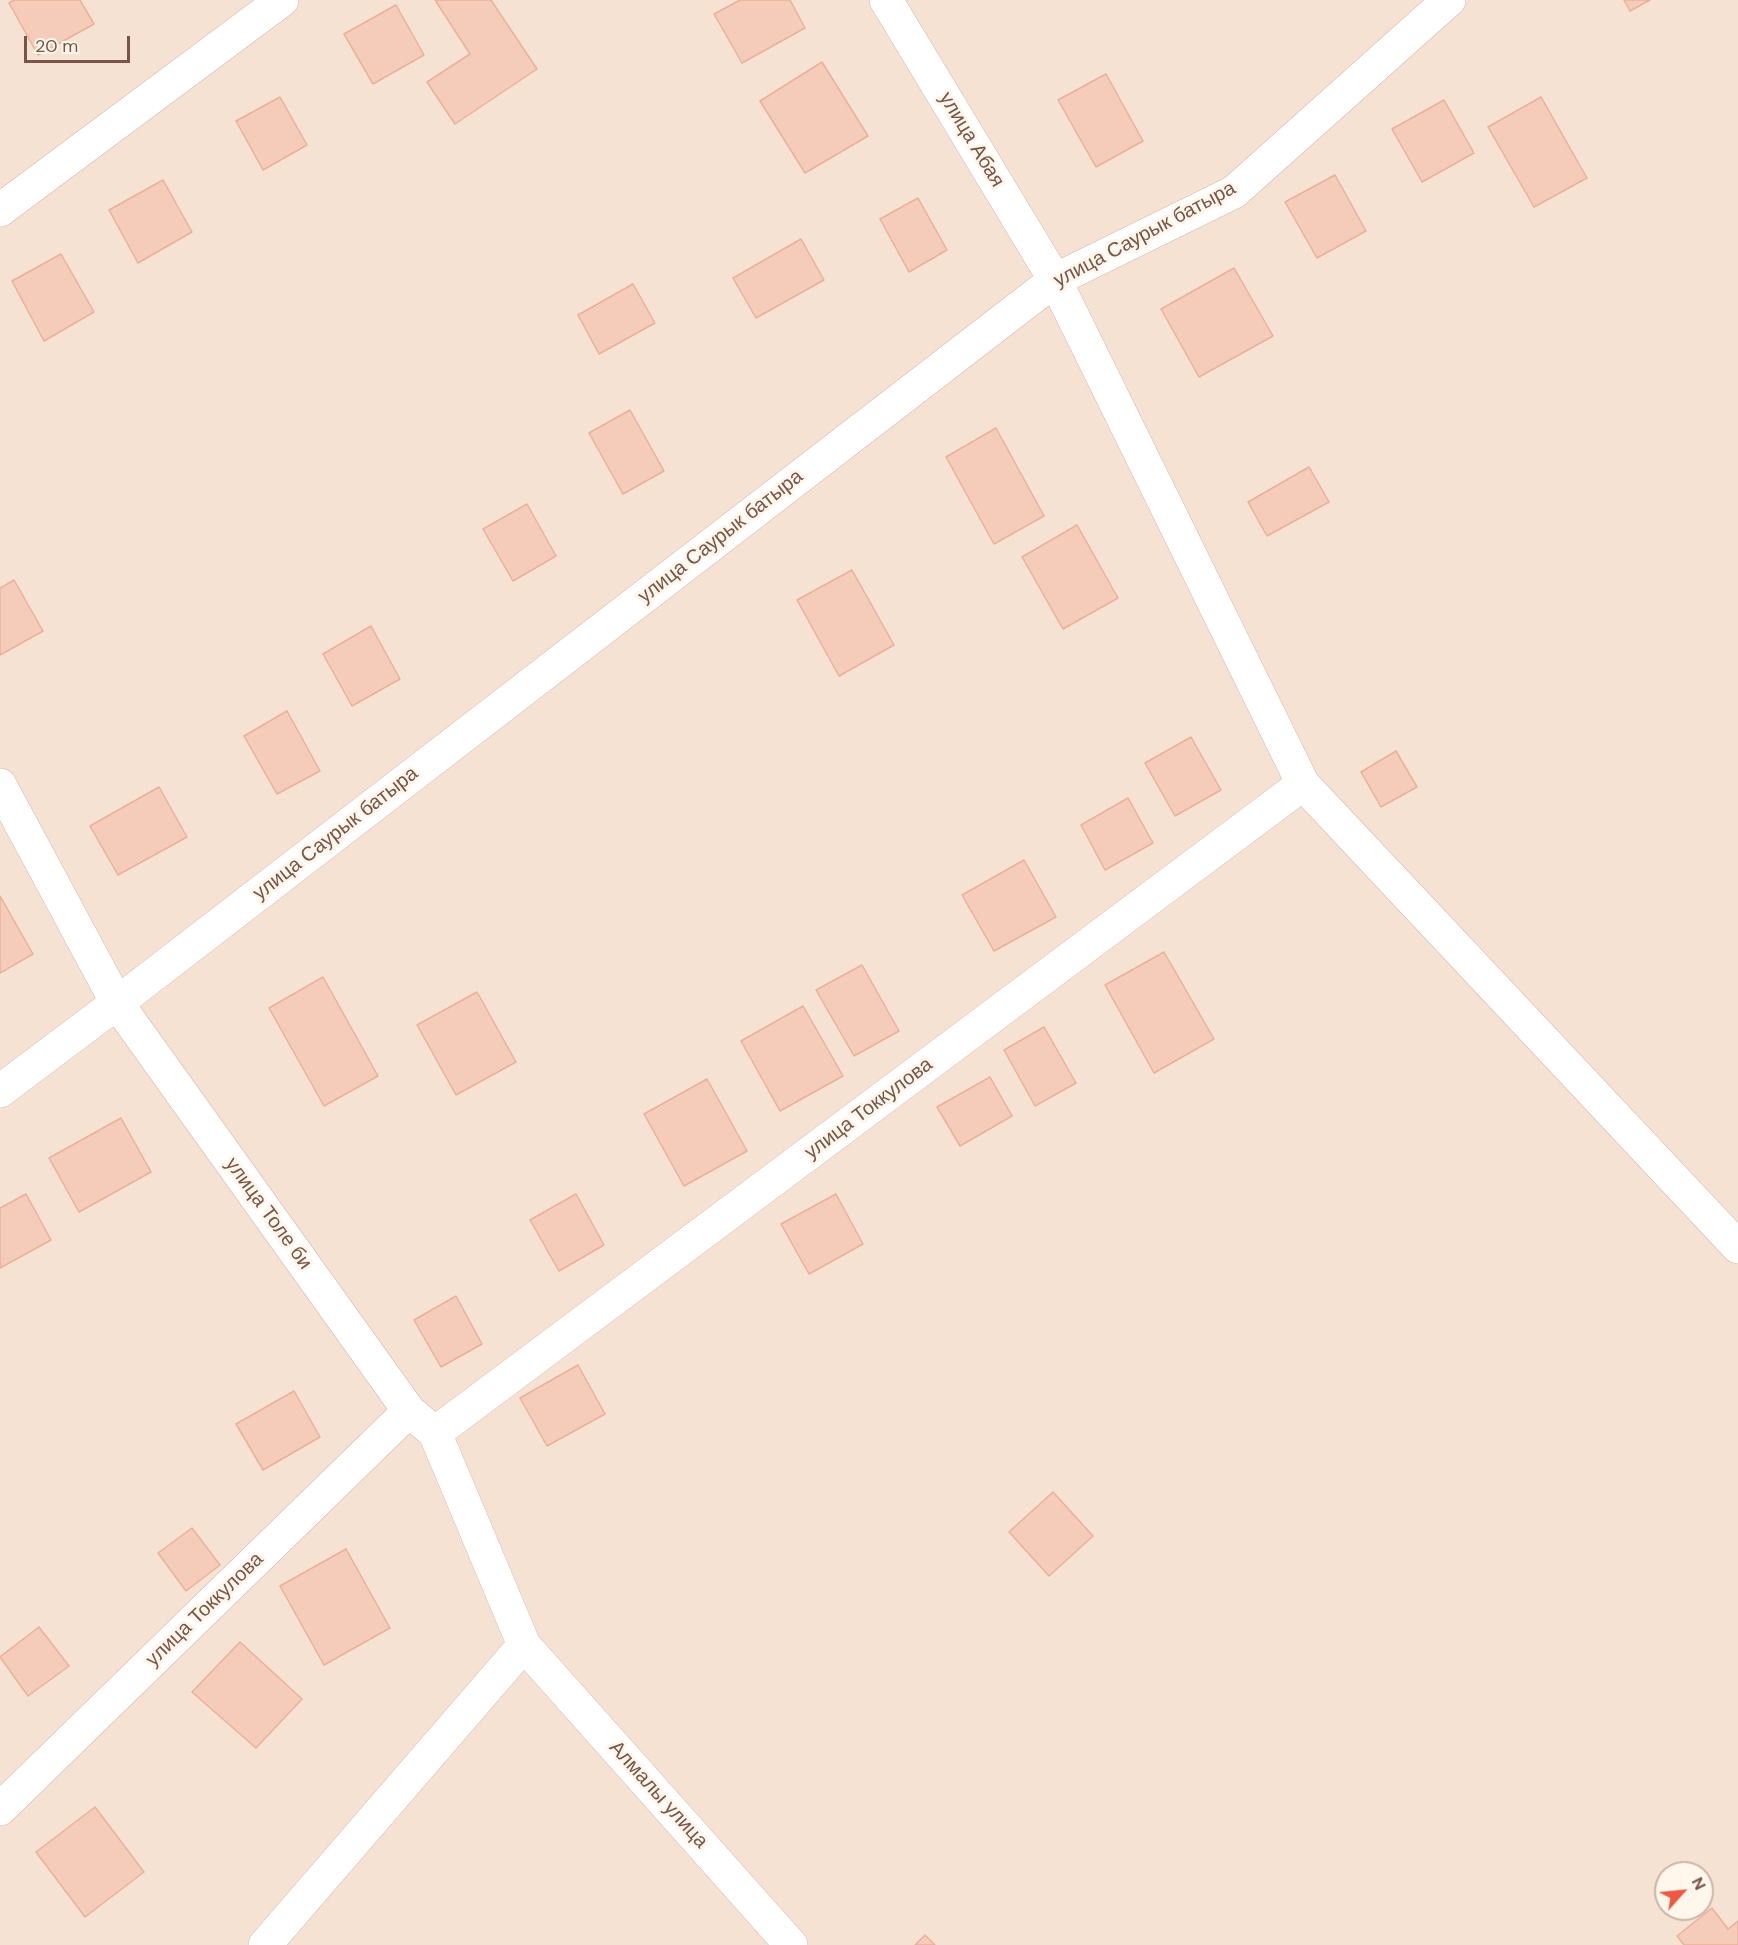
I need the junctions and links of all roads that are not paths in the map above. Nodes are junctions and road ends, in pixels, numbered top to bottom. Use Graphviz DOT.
graph roads {
  1 [pos="282,0"];
  2 [pos="886,0"];
  3 [pos="1449,0"];
  4 [pos="0,210"];
  5 [pos="1056,280"];
  6 [pos="1303,784"];
  7 [pos="0,785"];
  8 [pos="117,1003"];
  9 [pos="0,1091"];
  10 [pos="1738,1247"];
  11 [pos="410,1411"];
  12 [pos="435,1433"];
  13 [pos="524,1645"];
  14 [pos="0,1809"];
  15 [pos="265,1945"];
  16 [pos="791,1945"];
  1 -- 4 [label="street"];
  2 -- 5 [label="street, улица Абая"];
  3 -- 5 [label="street, улица Саурык батыра"];
  5 -- 6 [label="street, улица Абая"];
  5 -- 8 [label="street, улица Саурык батыра"];
  6 -- 10 [label="street, улица Абая"];
  6 -- 12 [label="street, улица Токкулова"];
  7 -- 8 [label="street, улица Толе би"];
  8 -- 9 [label="street, улица Саурык батыра"];
  8 -- 11 [label="street, улица Толе би"];
  11 -- 12 [label="street, улица Толе би"];
  11 -- 14 [label="street, улица Токкулова"];
  12 -- 13 [label="street, улица Толе би"];
  13 -- 15 [label="street"];
  13 -- 16 [label="street, Алмалы улица"];
}
